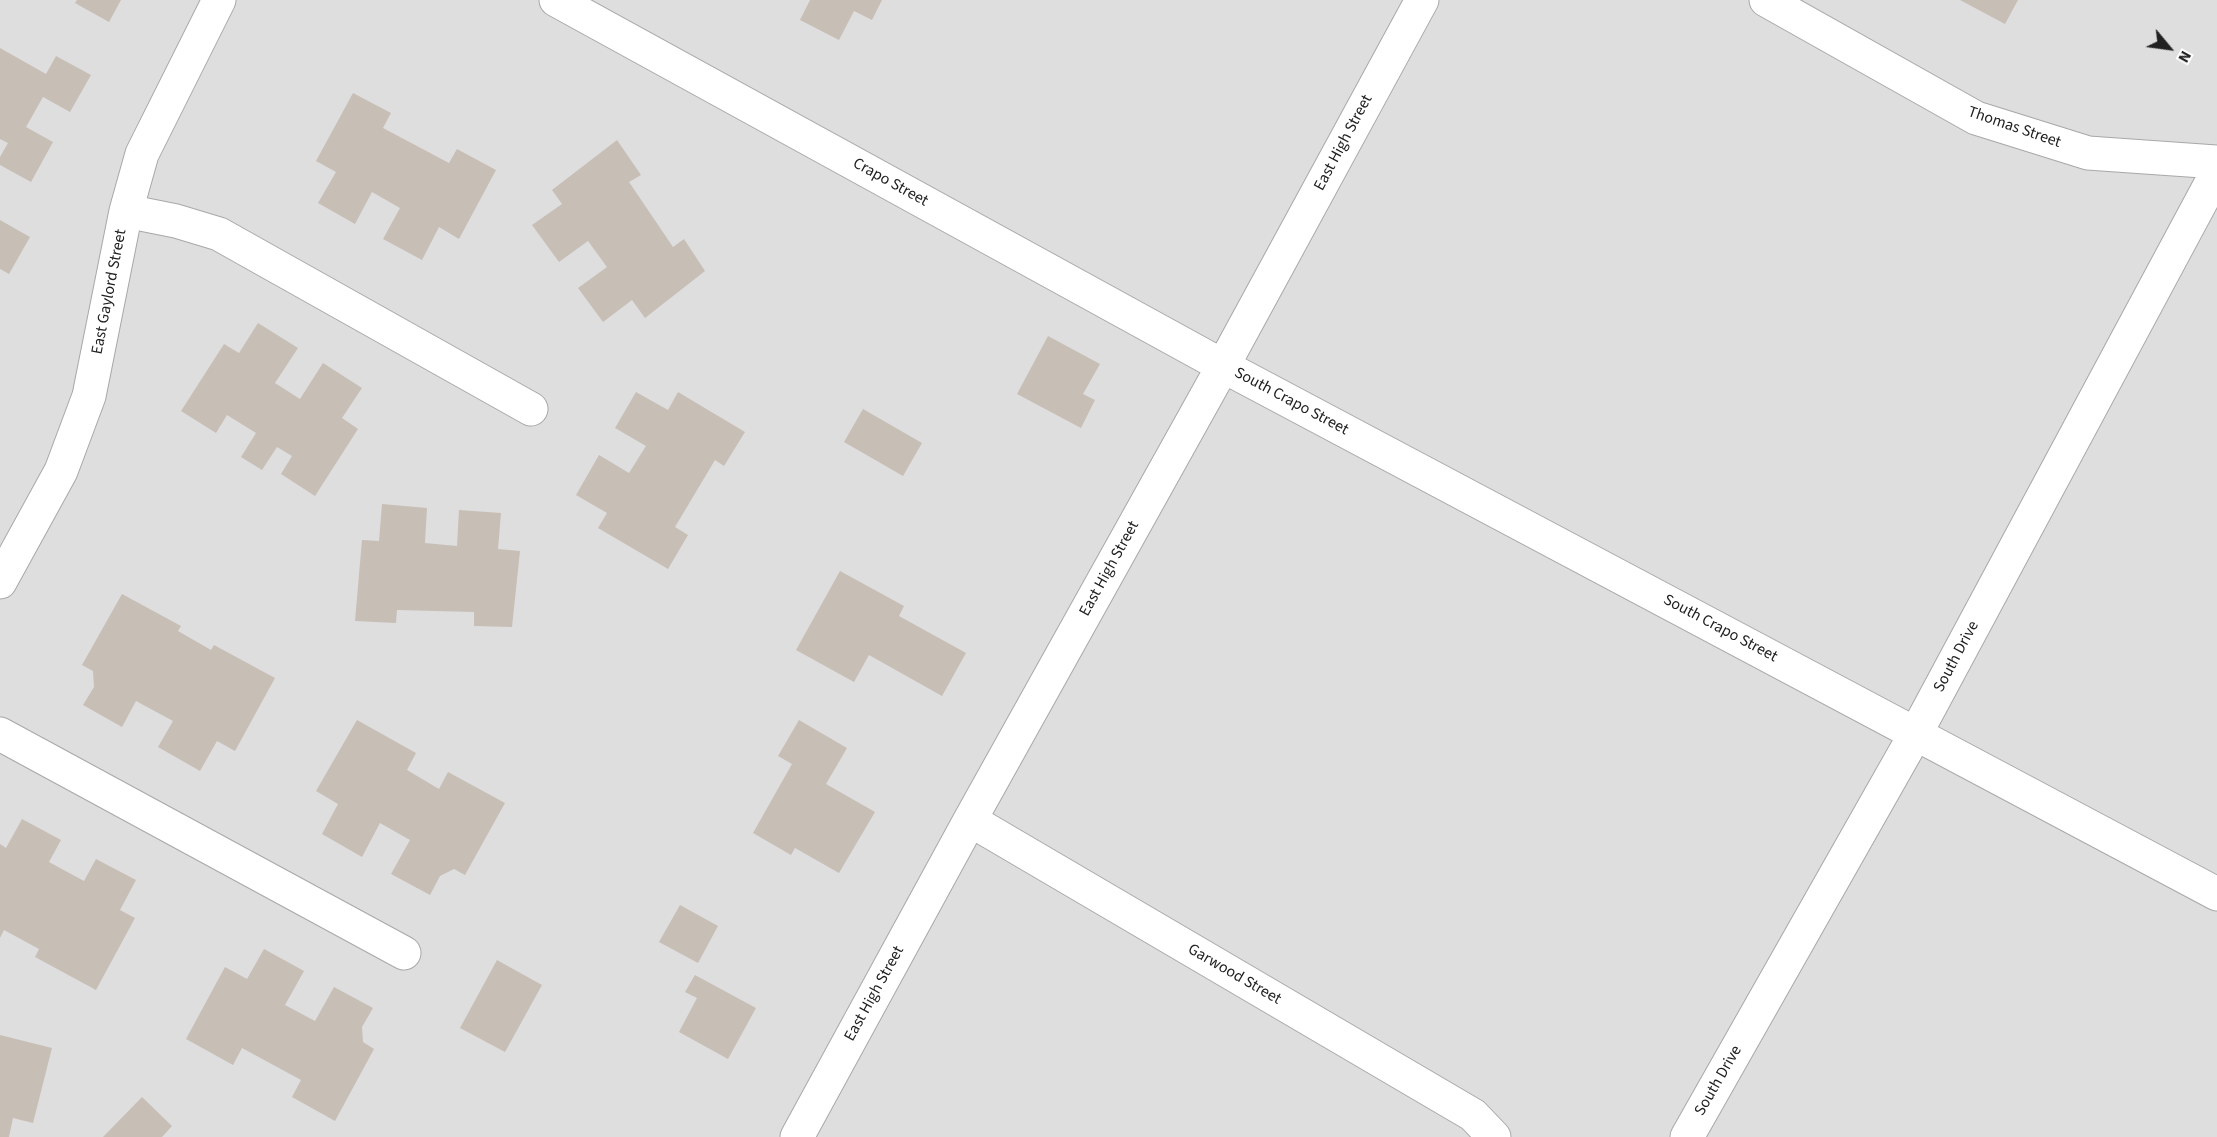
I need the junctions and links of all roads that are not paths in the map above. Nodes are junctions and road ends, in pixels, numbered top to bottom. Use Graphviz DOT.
graph roads {
  1 [pos="219,0"];
  2 [pos="556,0"];
  3 [pos="1422,0"];
  4 [pos="1767,0"];
  5 [pos="2217,162"];
  6 [pos="2217,172"];
  7 [pos="126,211"];
  8 [pos="1223,366"];
  9 [pos="531,409"];
  10 [pos="0,582"];
  11 [pos="1916,733"];
  12 [pos="0,734"];
  13 [pos="970,820"];
  14 [pos="2217,894"];
  15 [pos="404,952"];
  16 [pos="797,1137"];
  17 [pos="1494,1137"];
  18 [pos="1687,1137"];
  1 -- 7 [label="street, East Gaylord Street"];
  2 -- 8 [label="street, Crapo Street"];
  3 -- 8 [label="street, East High Street"];
  4 -- 5 [label="street, Thomas Street"];
  6 -- 11 [label="street, South Drive"];
  7 -- 9 [label="street"];
  7 -- 10 [label="street, East Gaylord Street"];
  8 -- 11 [label="street, South Crapo Street"];
  8 -- 13 [label="street, East High Street"];
  11 -- 14 [label="street, South Crapo Street"];
  11 -- 18 [label="street, South Drive"];
  12 -- 15 [label="street"];
  13 -- 16 [label="street, East High Street"];
  13 -- 17 [label="street, Garwood Street"];
}
